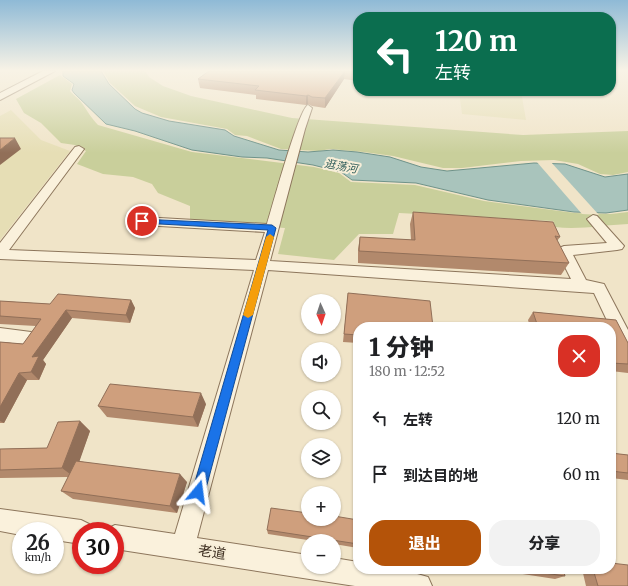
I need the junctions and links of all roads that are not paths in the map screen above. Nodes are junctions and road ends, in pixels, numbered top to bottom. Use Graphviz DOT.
graph roads {
  1 [pos="308,108"];
  2 [pos="79,148"];
  3 [pos="594,219"];
  4 [pos="142,221"];
  5 [pos="272,228"];
  6 [pos="0,253"];
  7 [pos="262,265"];
  8 [pos="581,285"];
  9 [pos="616,322"];
  10 [pos="616,323"];
  11 [pos="0,335"];
  12 [pos="25,337"];
  13 [pos="628,347"];
  14 [pos="0,520"];
  15 [pos="72,531"];
  16 [pos="124,538"];
  17 [pos="183,548"];
  18 [pos="301,566"];
  19 [pos="341,572"];
  20 [pos="353,573"];
  21 [pos="357,574"];
  22 [pos="419,586"];
  1 -- 5 [label="street"];
  2 -- 6 [label="street"];
  3 -- 8 [label="street"];
  4 -- 5 [label="street"];
  5 -- 7 [label="street"];
  6 -- 7 [label="street"];
  7 -- 8 [label="street"];
  7 -- 17 [label="street"];
  8 -- 9 [label="street"];
  10 -- 13 [label="street"];
  11 -- 12 [label="street"];
  14 -- 15 [label="street"];
  16 -- 17 [label="street, 老道"];
  17 -- 18 [label="street, 老道"];
  19 -- 20 [label="street, 老道"];
  21 -- 22 [label="street, 老道"];
}
